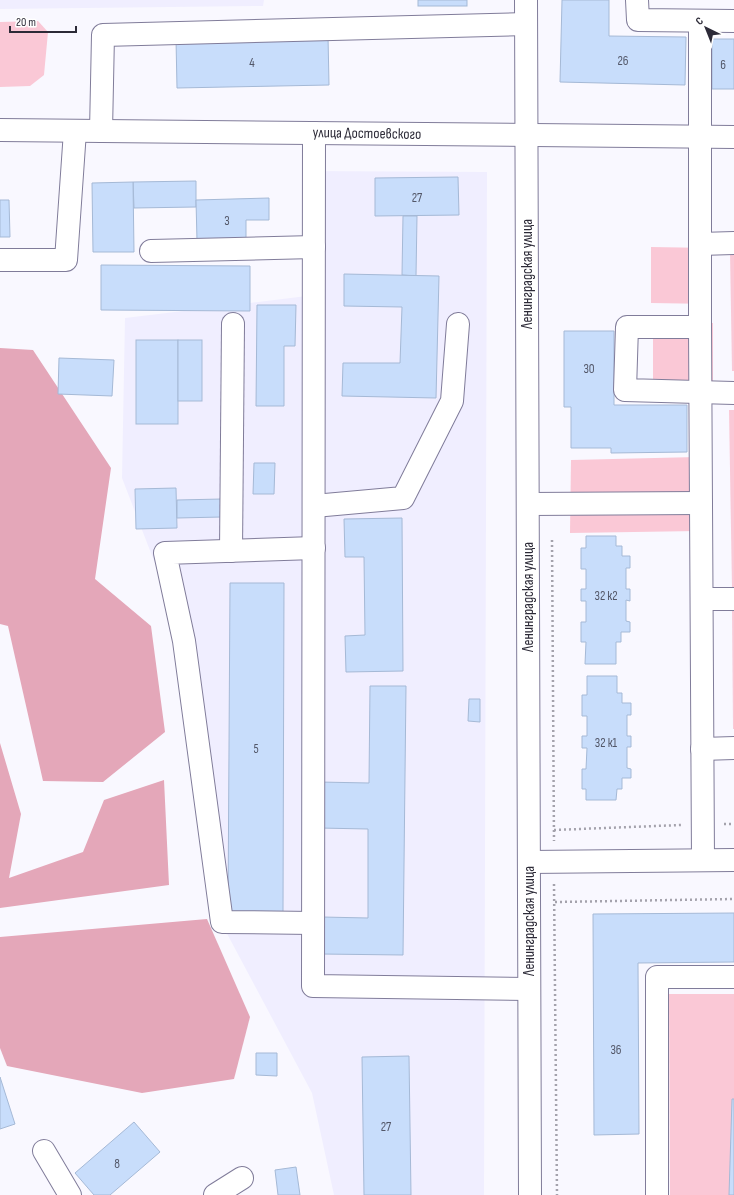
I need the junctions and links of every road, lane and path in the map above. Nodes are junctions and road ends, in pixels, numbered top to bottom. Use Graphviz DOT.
graph roads {
  1 [pos="526,0"];
  2 [pos="637,0"];
  3 [pos="734,21"];
  4 [pos="700,22"];
  5 [pos="526,24"];
  6 [pos="0,130"];
  7 [pos="75,131"];
  8 [pos="101,131"];
  9 [pos="314,133"];
  10 [pos="526,134"];
  11 [pos="699,137"];
  12 [pos="734,137"];
  13 [pos="700,244"];
  14 [pos="734,244"];
  15 [pos="314,247"];
  16 [pos="150,251"];
  17 [pos="0,260"];
  18 [pos="233,324"];
  19 [pos="458,324"];
  20 [pos="700,327"];
  21 [pos="700,393"];
  22 [pos="734,393"];
  23 [pos="701,503"];
  24 [pos="528,504"];
  25 [pos="552,504"];
  26 [pos="314,506"];
  27 [pos="314,548"];
  28 [pos="231,551"];
  29 [pos="702,599"];
  30 [pos="734,599"];
  31 [pos="734,748"];
  32 [pos="702,749"];
  33 [pos="703,824"];
  34 [pos="734,824"];
  35 [pos="554,830"];
  36 [pos="703,860"];
  37 [pos="734,860"];
  38 [pos="529,862"];
  39 [pos="554,862"];
  40 [pos="734,899"];
  41 [pos="554,902"];
  42 [pos="313,923"];
  43 [pos="734,977"];
  44 [pos="529,989"];
  45 [pos="44,1151"];
  46 [pos="242,1178"];
  47 [pos="70,1195"];
  48 [pos="215,1195"];
  49 [pos="530,1195"];
  50 [pos="557,1195"];
  51 [pos="656,1195"];
  1 -- 5 [label="street, Ленинградская улица"];
  2 -- 4 [label="street"];
  3 -- 4 [label="street"];
  4 -- 11 [label="street"];
  5 -- 8 [label="street"];
  5 -- 10 [label="street, Ленинградская улица"];
  6 -- 7 [label="street, улица Достоевского"];
  7 -- 8 [label="street, улица Достоевского"];
  7 -- 17 [label="street"];
  8 -- 9 [label="street, улица Достоевского"];
  9 -- 10 [label="street, улица Достоевского"];
  9 -- 15 [label="street"];
  10 -- 11 [label="street, улица Достоевского"];
  10 -- 24 [label="street, Ленинградская улица"];
  11 -- 12 [label="street, улица Достоевского"];
  11 -- 13 [label="street"];
  13 -- 14 [label="street"];
  13 -- 20 [label="street"];
  15 -- 16 [label="street"];
  15 -- 26 [label="street"];
  18 -- 28 [label="street"];
  19 -- 26 [label="street"];
  20 -- 21 [label="street"];
  20 -- 21 [label="street"];
  21 -- 22 [label="street"];
  21 -- 23 [label="street"];
  23 -- 25 [label="street"];
  23 -- 29 [label="street"];
  24 -- 25 [label="street"];
  24 -- 38 [label="street, Ленинградская улица"];
  25 -- 35 [label="path"];
  26 -- 27 [label="street"];
  27 -- 28 [label="street"];
  27 -- 42 [label="street"];
  28 -- 42 [label="street"];
  29 -- 30 [label="street"];
  29 -- 32 [label="street"];
  31 -- 32 [label="street"];
  32 -- 33 [label="street"];
  33 -- 34 [label="path"];
  33 -- 35 [label="path"];
  33 -- 36 [label="street"];
  35 -- 39 [label="path"];
  36 -- 37 [label="street"];
  36 -- 39 [label="street"];
  38 -- 39 [label="street"];
  38 -- 44 [label="street, Ленинградская улица"];
  39 -- 41 [label="path"];
  40 -- 41 [label="path"];
  41 -- 50 [label="path"];
  42 -- 44 [label="street"];
  43 -- 51 [label="street"];
  44 -- 49 [label="street, Ленинградская улица"];
  45 -- 47 [label="street"];
  46 -- 48 [label="street"];
}
